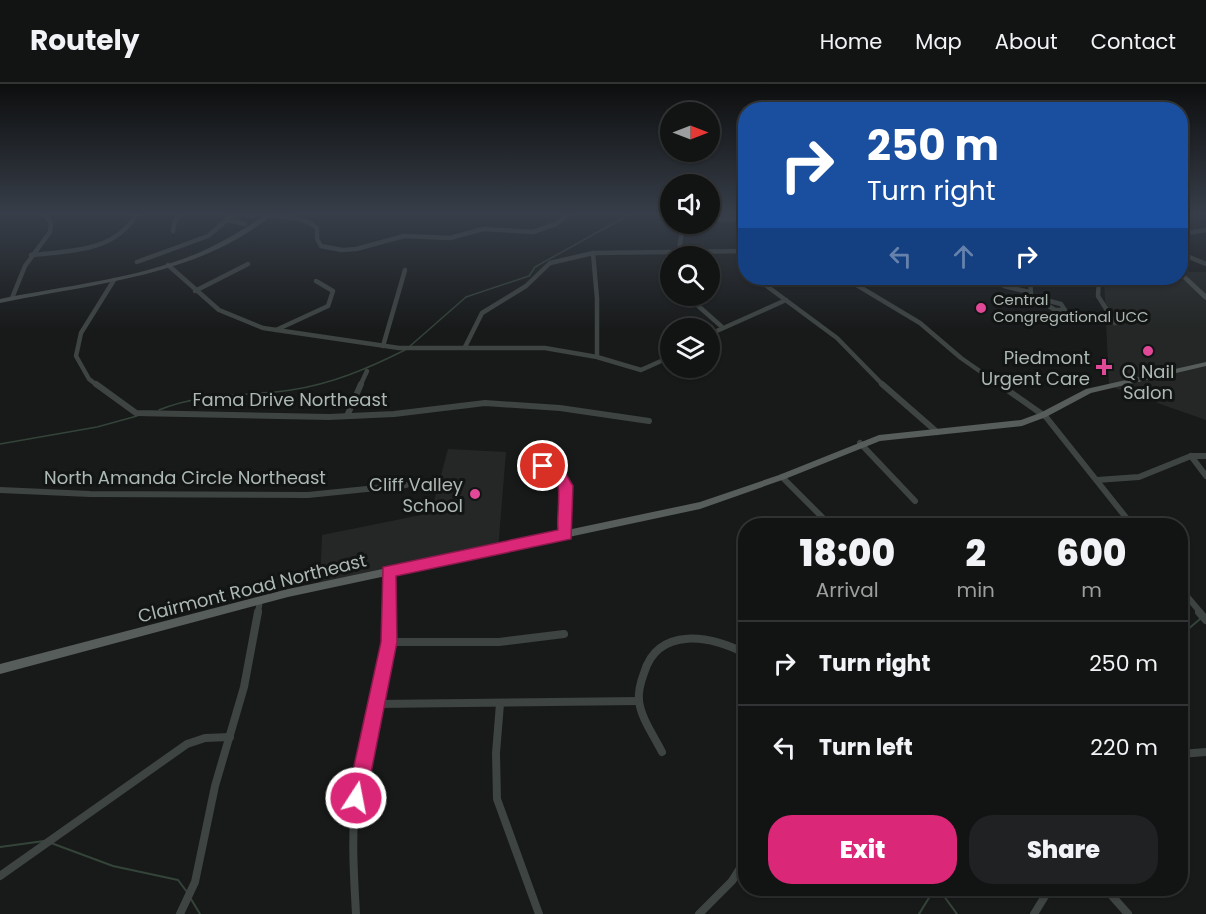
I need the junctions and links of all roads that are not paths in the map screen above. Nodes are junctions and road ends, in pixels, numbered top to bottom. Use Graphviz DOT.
graph roads {
  1 [pos="34,252"];
  2 [pos="56,252"];
  3 [pos="166,252"];
  4 [pos="201,252"];
  5 [pos="593,252"];
  6 [pos="604,252"];
  7 [pos="31,255"];
  8 [pos="1188,259"];
  9 [pos="137,261"];
  10 [pos="248,264"];
  11 [pos="1206,264"];
  12 [pos="168,265"];
  13 [pos="405,270"];
  14 [pos="114,280"];
  15 [pos="1188,280"];
  16 [pos="316,281"];
  17 [pos="766,285"];
  18 [pos="857,285"];
  19 [pos="1031,285"];
  20 [pos="1099,285"];
  21 [pos="1004,286"];
  22 [pos="195,291"];
  23 [pos="1032,295"];
  24 [pos="12,298"];
  25 [pos="1206,298"];
  26 [pos="786,300"];
  27 [pos="0,301"];
  28 [pos="698,306"];
  29 [pos="1115,323"];
  30 [pos="721,326"];
  31 [pos="276,330"];
  32 [pos="383,346"];
  33 [pos="465,347"];
  34 [pos="597,357"];
  35 [pos="660,362"];
  36 [pos="1206,364"];
  37 [pos="367,371"];
  38 [pos="1043,415"];
  39 [pos="347,416"];
  40 [pos="649,421"];
  41 [pos="937,432"];
  42 [pos="860,443"];
  43 [pos="1191,456"];
  44 [pos="1206,456"];
  45 [pos="530,467"];
  46 [pos="1206,476"];
  47 [pos="782,477"];
  48 [pos="1097,480"];
  49 [pos="406,485"];
  50 [pos="0,490"];
  51 [pos="915,501"];
  52 [pos="823,518"];
  53 [pos="1127,518"];
  54 [pos="566,534"];
  55 [pos="388,572"];
  56 [pos="1188,598"];
  57 [pos="260,600"];
  58 [pos="1206,620"];
  59 [pos="564,634"];
  60 [pos="389,642"];
  61 [pos="738,650"];
  62 [pos="0,669"];
  63 [pos="639,701"];
  64 [pos="376,704"];
  65 [pos="500,704"];
  66 [pos="230,736"];
  67 [pos="663,752"];
  68 [pos="1206,752"];
  69 [pos="1188,753"];
  70 [pos="738,872"];
  71 [pos="0,876"];
  72 [pos="1045,896"];
  73 [pos="1112,896"];
  74 [pos="180,914"];
  75 [pos="356,914"];
  76 [pos="539,914"];
  77 [pos="699,914"];
  78 [pos="1034,914"];
  79 [pos="1128,914"];
  1 -- 7 [label="street"];
  2 -- 7 [label="street"];
  3 -- 9 [label="street"];
  4 -- 12 [label="main road"];
  5 -- 6 [label="street"];
  5 -- 33 [label="street"];
  5 -- 34 [label="street"];
  7 -- 24 [label="street"];
  8 -- 11 [label="street"];
  10 -- 22 [label="street"];
  12 -- 14 [label="main road"];
  12 -- 22 [label="street"];
  13 -- 32 [label="street"];
  14 -- 24 [label="main road"];
  14 -- 39 [label="street, Fama Drive Northeast"];
  15 -- 25 [label="main road"];
  16 -- 31 [label="street"];
  17 -- 26 [label="street"];
  18 -- 38 [label="street"];
  19 -- 23 [label="street"];
  20 -- 29 [label="street"];
  21 -- 23 [label="street"];
  22 -- 31 [label="street"];
  23 -- 23 [label="street"];
  24 -- 27 [label="main road"];
  26 -- 30 [label="street"];
  26 -- 41 [label="street"];
  28 -- 30 [label="street"];
  31 -- 32 [label="street"];
  32 -- 33 [label="street"];
  33 -- 34 [label="street"];
  34 -- 35 [label="street"];
  36 -- 38 [label="main road, Clairmont Road Northeast"];
  37 -- 39 [label="street"];
  38 -- 41 [label="main road, Clairmont Road Northeast"];
  38 -- 48 [label="street"];
  39 -- 40 [label="street, Fama Drive Northeast"];
  41 -- 42 [label="main road, Clairmont Road Northeast"];
  42 -- 47 [label="main road, Clairmont Road Northeast"];
  42 -- 51 [label="street"];
  43 -- 44 [label="street"];
  43 -- 46 [label="street"];
  43 -- 48 [label="street"];
  45 -- 54 [label="street"];
  47 -- 52 [label="street"];
  47 -- 54 [label="main road, Clairmont Road Northeast"];
  48 -- 53 [label="street"];
  49 -- 50 [label="street, North Amanda Circle Northeast"];
  54 -- 55 [label="main road, Clairmont Road Northeast"];
  55 -- 57 [label="main road, Clairmont Road Northeast"];
  55 -- 60 [label="street"];
  56 -- 58 [label="street"];
  57 -- 62 [label="main road, Clairmont Road Northeast"];
  57 -- 66 [label="street"];
  59 -- 60 [label="street"];
  60 -- 64 [label="street"];
  61 -- 63 [label="street"];
  63 -- 65 [label="street"];
  63 -- 67 [label="street"];
  64 -- 65 [label="street"];
  64 -- 75 [label="street"];
  65 -- 76 [label="street"];
  66 -- 71 [label="street"];
  66 -- 74 [label="street"];
  68 -- 69 [label="street"];
  70 -- 77 [label="street"];
  72 -- 78 [label="street"];
  73 -- 79 [label="street"];
}
